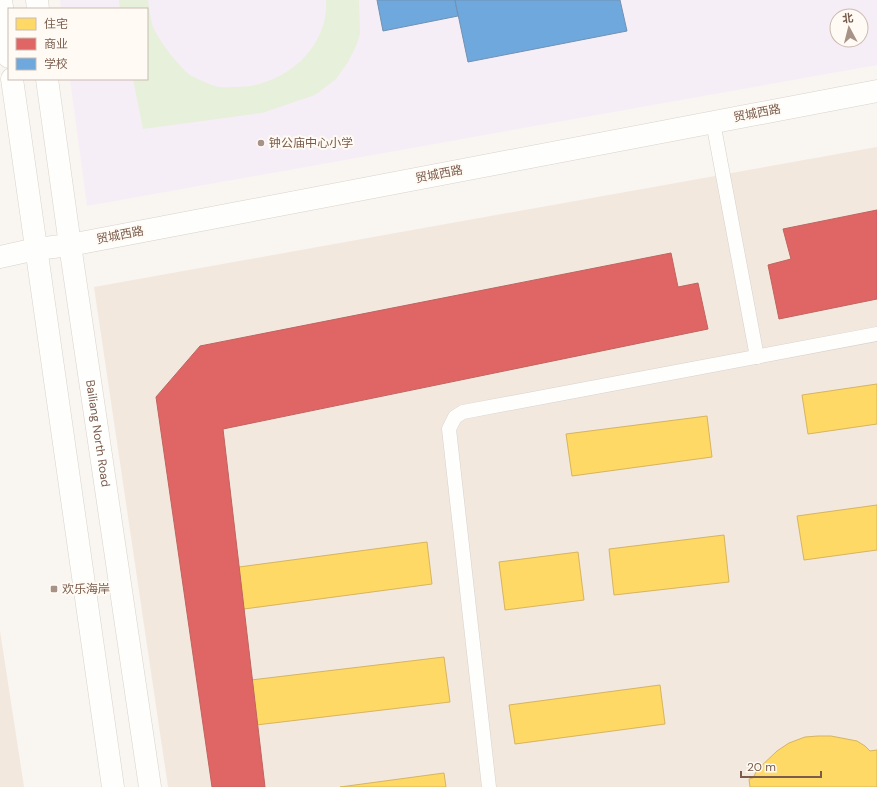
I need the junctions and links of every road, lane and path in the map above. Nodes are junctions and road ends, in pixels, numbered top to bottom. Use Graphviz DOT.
graph roads {
  1 [pos="1,0"];
  2 [pos="8,50"];
  3 [pos="12,80"];
  4 [pos="47,80"];
  5 [pos="877,90"];
  6 [pos="713,122"];
  7 [pos="70,245"];
  8 [pos="36,249"];
  9 [pos="0,257"];
  10 [pos="877,334"];
  11 [pos="757,357"];
  12 [pos="113,787"];
  13 [pos="150,787"];
  14 [pos="488,787"];
  1 -- 2 [label="street"];
  3 -- 8 [label="street"];
  4 -- 7 [label="street, Bailiang North Road"];
  5 -- 6 [label="street, 贸城西路"];
  6 -- 7 [label="street, 贸城西路"];
  6 -- 11 [label="lane"];
  7 -- 8 [label="street, 贸城西路"];
  7 -- 13 [label="street, Bailiang North Road"];
  8 -- 9 [label="street, 贸城西路"];
  8 -- 12 [label="street"];
  10 -- 11 [label="lane"];
  11 -- 14 [label="lane"];
}
